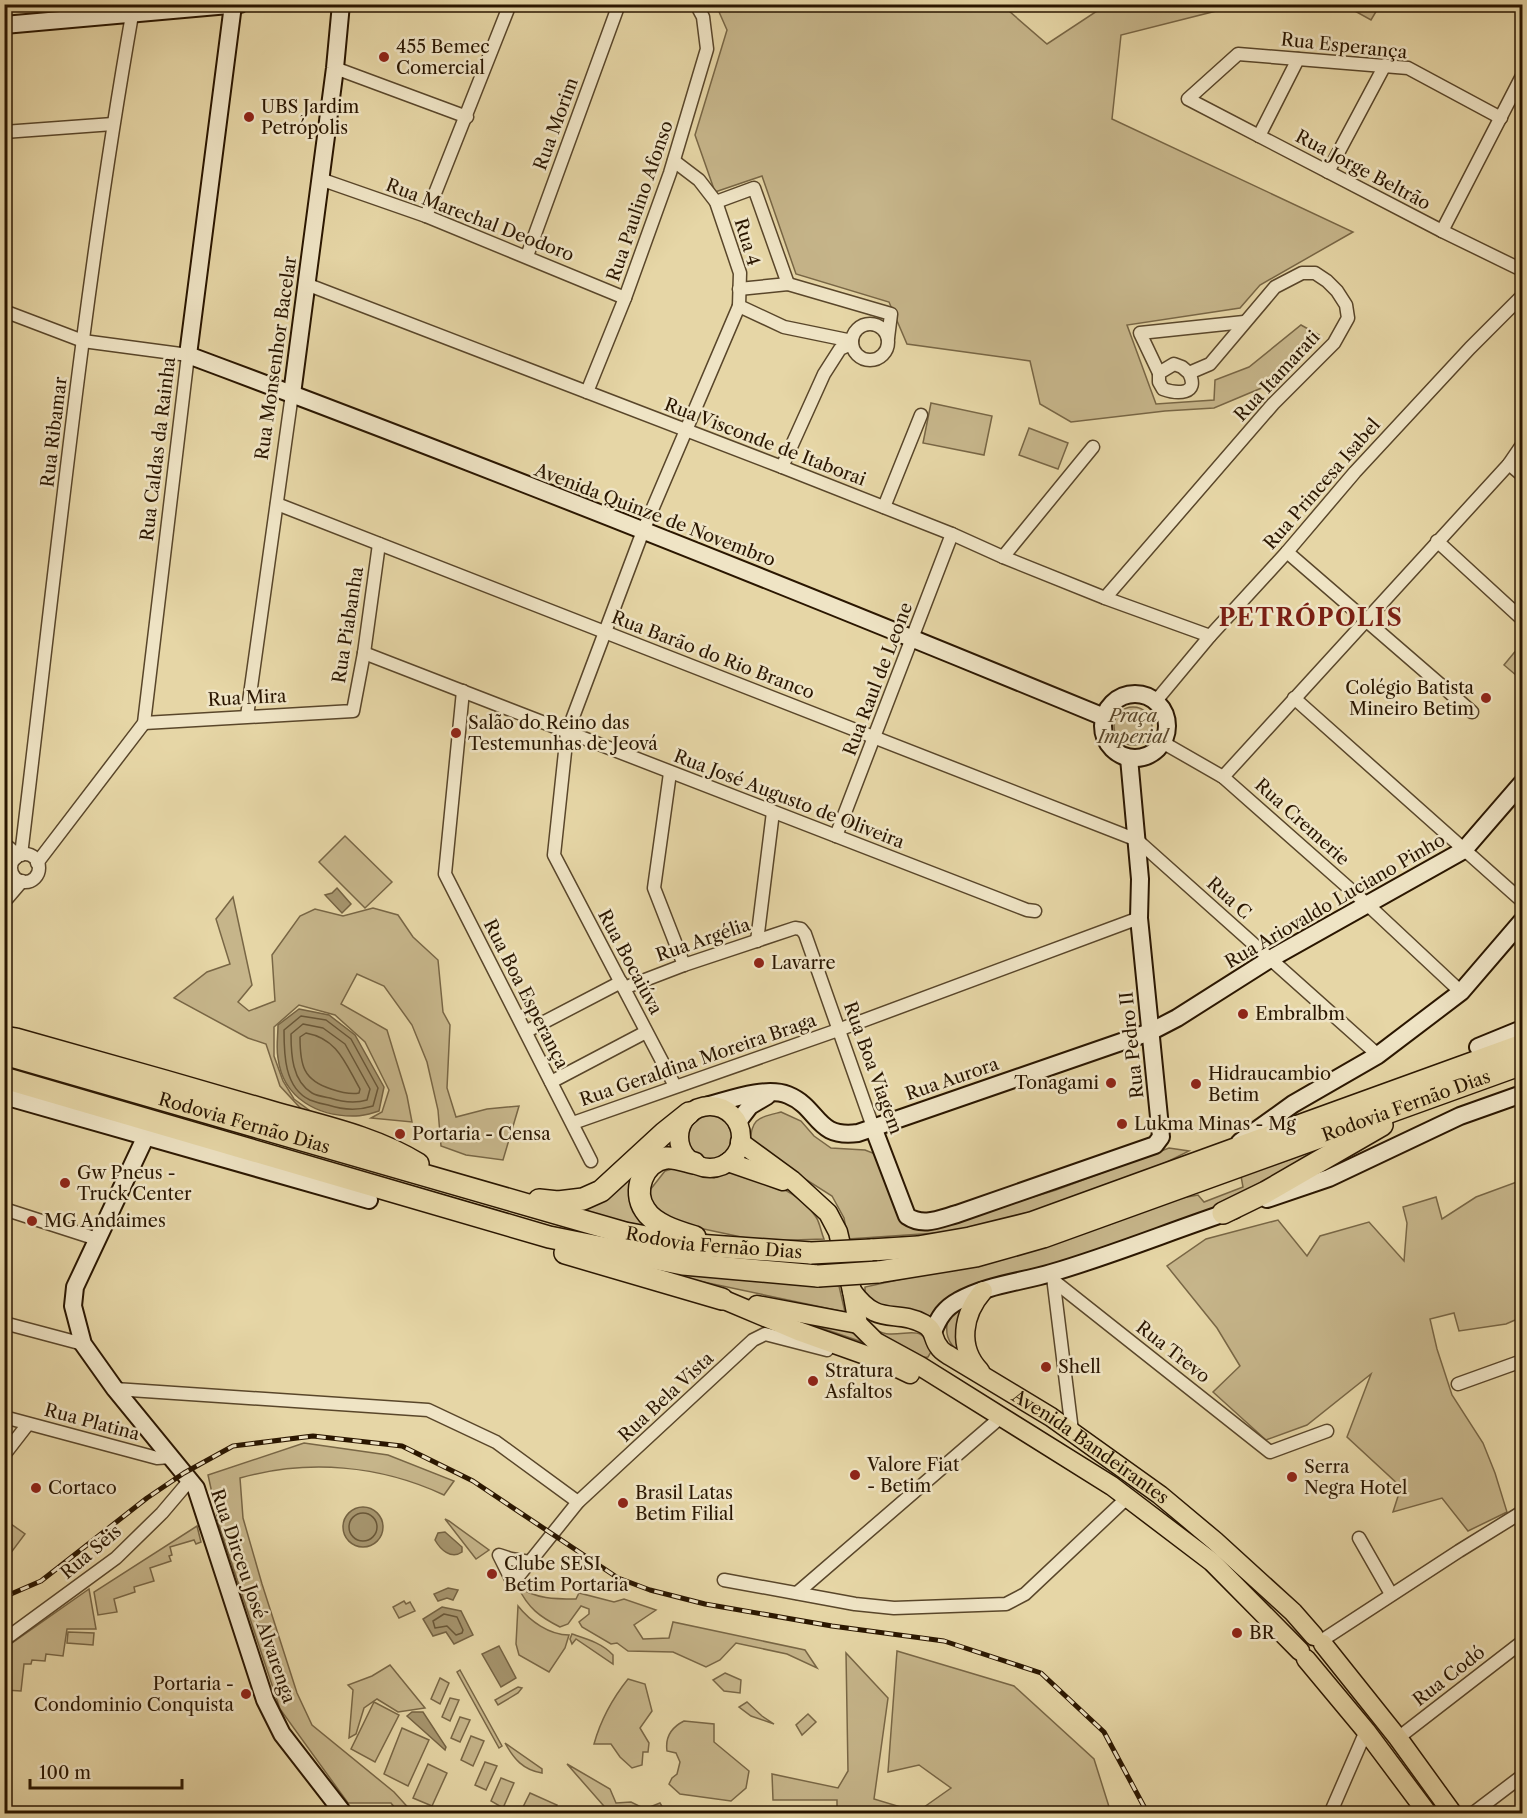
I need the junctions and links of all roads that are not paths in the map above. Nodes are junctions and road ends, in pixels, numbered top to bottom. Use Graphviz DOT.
graph roads {
  1 [pos="341,4"];
  2 [pos="510,4"];
  3 [pos="619,4"];
  4 [pos="696,4"];
  5 [pos="236,5"];
  6 [pos="132,15"];
  7 [pos="4,25"];
  8 [pos="1298,59"];
  9 [pos="1385,65"];
  10 [pos="335,68"];
  11 [pos="1522,76"];
  12 [pos="1188,99"];
  13 [pos="467,117"];
  14 [pos="1501,118"];
  15 [pos="113,124"];
  16 [pos="4,132"];
  17 [pos="1259,136"];
  18 [pos="674,161"];
  19 [pos="1328,172"];
  20 [pos="320,179"];
  21 [pos="716,202"];
  22 [pos="426,216"];
  23 [pos="1442,231"];
  24 [pos="527,256"];
  25 [pos="1522,270"];
  26 [pos="306,284"];
  27 [pos="788,284"];
  28 [pos="739,290"];
  29 [pos="1522,296"];
  30 [pos="625,298"];
  31 [pos="738,306"];
  32 [pos="4,311"];
  33 [pos="1244,322"];
  34 [pos="888,338"];
  35 [pos="83,341"];
  36 [pos="851,343"];
  37 [pos="189,355"];
  38 [pos="1159,373"];
  39 [pos="1189,373"];
  40 [pos="587,392"];
  41 [pos="292,394"];
  42 [pos="921,415"];
  43 [pos="685,430"];
  44 [pos="1522,445"];
  45 [pos="1093,447"];
  46 [pos="1509,464"];
  47 [pos="782,467"];
  48 [pos="1522,476"];
  49 [pos="276,504"];
  50 [pos="884,507"];
  51 [pos="643,531"];
  52 [pos="952,534"];
  53 [pos="1437,541"];
  54 [pos="379,544"];
  55 [pos="1287,552"];
  56 [pos="1003,557"];
  57 [pos="1105,598"];
  58 [pos="1522,619"];
  59 [pos="1365,620"];
  60 [pos="606,633"];
  61 [pos="1210,636"];
  62 [pos="913,638"];
  63 [pos="364,652"];
  64 [pos="463,691"];
  65 [pos="1294,698"];
  66 [pos="1155,702"];
  67 [pos="353,711"];
  68 [pos="1472,712"];
  69 [pos="247,716"];
  70 [pos="1104,717"];
  71 [pos="144,723"];
  72 [pos="567,732"];
  73 [pos="875,737"];
  74 [pos="1162,742"];
  75 [pos="1130,758"];
  76 [pos="670,773"];
  77 [pos="1223,777"];
  78 [pos="1522,783"];
  79 [pos="773,812"];
  80 [pos="836,836"];
  81 [pos="1137,840"];
  82 [pos="4,845"];
  83 [pos="1464,850"];
  84 [pos="554,855"];
  85 [pos="18,857"];
  86 [pos="37,863"];
  87 [pos="22,882"];
  88 [pos="1522,901"];
  89 [pos="4,902"];
  90 [pos="1368,905"];
  91 [pos="1035,911"];
  92 [pos="1139,918"];
  93 [pos="1522,921"];
  94 [pos="795,928"];
  95 [pos="757,941"];
  96 [pos="1270,959"];
  97 [pos="684,965"];
  98 [pos="622,985"];
  99 [pos="1461,992"];
  100 [pos="1522,1021"];
  101 [pos="1522,1029"];
  102 [pos="838,1030"];
  103 [pos="527,1031"];
  104 [pos="646,1032"];
  105 [pos="1150,1032"];
  106 [pos="4,1037"];
  107 [pos="1522,1045"];
  108 [pos="1478,1047"];
  109 [pos="4,1054"];
  110 [pos="1378,1055"];
  111 [pos="1522,1064"];
  112 [pos="1450,1071"];
  113 [pos="4,1078"];
  114 [pos="1476,1080"];
  115 [pos="551,1082"];
  116 [pos="675,1086"];
  117 [pos="775,1092"];
  118 [pos="1522,1094"];
  119 [pos="4,1096"];
  120 [pos="698,1109"];
  121 [pos="573,1123"];
  122 [pos="737,1123"];
  123 [pos="873,1127"];
  124 [pos="146,1136"];
  125 [pos="740,1142"];
  126 [pos="1227,1152"];
  127 [pos="591,1161"];
  128 [pos="728,1162"];
  129 [pos="694,1163"];
  130 [pos="447,1182"];
  131 [pos="477,1190"];
  132 [pos="805,1191"];
  133 [pos="369,1200"];
  134 [pos="452,1208"];
  135 [pos="4,1209"];
  136 [pos="1223,1213"];
  137 [pos="473,1214"];
  138 [pos="914,1221"];
  139 [pos="97,1239"];
  140 [pos="735,1249"];
  141 [pos="1053,1277"];
  142 [pos="852,1291"];
  143 [pos="983,1291"];
  144 [pos="723,1299"];
  145 [pos="4,1323"];
  146 [pos="858,1324"];
  147 [pos="935,1339"];
  148 [pos="83,1344"];
  149 [pos="1522,1361"];
  150 [pos="885,1362"];
  151 [pos="920,1366"];
  152 [pos="985,1377"];
  153 [pos="1458,1384"];
  154 [pos="115,1389"];
  155 [pos="1024,1401"];
  156 [pos="4,1417"];
  157 [pos="1001,1417"];
  158 [pos="28,1424"];
  159 [pos="1072,1431"];
  160 [pos="1327,1431"];
  161 [pos="4,1455"];
  162 [pos="171,1457"];
  163 [pos="190,1480"];
  164 [pos="1128,1497"];
  165 [pos="578,1502"];
  166 [pos="1522,1513"];
  167 [pos="1359,1538"];
  168 [pos="530,1562"];
  169 [pos="724,1580"];
  170 [pos="797,1593"];
  171 [pos="1391,1594"];
  172 [pos="4,1640"];
  173 [pos="1320,1640"];
  174 [pos="1522,1642"];
  175 [pos="1303,1655"];
  176 [pos="1366,1731"];
  177 [pos="1398,1738"];
  178 [pos="1522,1776"];
  179 [pos="344,1814"];
  180 [pos="1330,1814"];
  181 [pos="1428,1814"];
  182 [pos="1454,1814"];
  183 [pos="1472,1814"];
  1 -- 10 [label="street, Rua Monsenhor Bacelar"];
  2 -- 13 [label="street"];
  3 -- 24 [label="street, Rua Morim"];
  4 -- 18 [label="street, Rua Paulino Afonso"];
  5 -- 6 [label="street"];
  5 -- 37 [label="street, Rua Caldas da Rainha"];
  6 -- 7 [label="street"];
  6 -- 15 [label="street, Rua Ribamar"];
  8 -- 9 [label="street, Rua Esperança"];
  8 -- 12 [label="street, Rua Esperança"];
  8 -- 17 [label="street"];
  9 -- 14 [label="street, Rua Esperança"];
  9 -- 19 [label="street"];
  10 -- 13 [label="street"];
  10 -- 20 [label="street, Rua Monsenhor Bacelar"];
  11 -- 14 [label="street"];
  12 -- 17 [label="street, Rua Jorge Beltrão"];
  13 -- 22 [label="street"];
  14 -- 23 [label="street"];
  15 -- 16 [label="street"];
  15 -- 35 [label="street, Rua Ribamar"];
  17 -- 19 [label="street, Rua Jorge Beltrão"];
  18 -- 21 [label="street, Rua 4"];
  18 -- 30 [label="street, Rua Paulino Afonso"];
  19 -- 23 [label="street, Rua Jorge Beltrão"];
  20 -- 22 [label="street, Rua Marechal Deodoro"];
  20 -- 26 [label="street, Rua Monsenhor Bacelar"];
  21 -- 27 [label="street"];
  21 -- 28 [label="street, Rua 4"];
  22 -- 24 [label="street, Rua Marechal Deodoro"];
  23 -- 25 [label="street, Rua Jorge Beltrão"];
  24 -- 30 [label="street, Rua Marechal Deodoro"];
  26 -- 40 [label="street, Rua Visconde de Itaborai"];
  26 -- 41 [label="street, Rua Monsenhor Bacelar"];
  27 -- 28 [label="street"];
  27 -- 34 [label="street"];
  28 -- 31 [label="street, Rua 4"];
  29 -- 55 [label="street, Rua Princesa Isabel"];
  30 -- 40 [label="street, Rua Paulino Afonso"];
  31 -- 36 [label="street"];
  31 -- 43 [label="street, Rua 4"];
  32 -- 35 [label="street"];
  33 -- 38 [label="street"];
  33 -- 39 [label="street, Rua Itamarati"];
  33 -- 57 [label="street, Rua Itamarati"];
  34 -- 36 [label="street"];
  34 -- 36 [label="street"];
  35 -- 37 [label="street"];
  35 -- 85 [label="street, Rua Ribamar"];
  36 -- 47 [label="street"];
  37 -- 41 [label="street, Avenida Quinze de Novembro"];
  37 -- 71 [label="street, Rua Caldas da Rainha"];
  38 -- 39 [label="street"];
  38 -- 39 [label="street"];
  40 -- 43 [label="street, Rua Visconde de Itaborai"];
  41 -- 49 [label="street, Rua Monsenhor Bacelar"];
  41 -- 51 [label="street, Avenida Quinze de Novembro"];
  42 -- 50 [label="street"];
  43 -- 47 [label="street, Rua Visconde de Itaborai"];
  43 -- 51 [label="street, Rua 4"];
  44 -- 46 [label="street"];
  45 -- 56 [label="street"];
  46 -- 48 [label="street"];
  46 -- 53 [label="street"];
  47 -- 50 [label="street, Rua Visconde de Itaborai"];
  49 -- 54 [label="street, Rua Barão do Rio Branco"];
  49 -- 69 [label="street, Rua Monsenhor Bacelar"];
  50 -- 52 [label="street, Rua Visconde de Itaborai"];
  51 -- 60 [label="street, Rua 4"];
  51 -- 62 [label="street, Avenida Quinze de Novembro"];
  52 -- 56 [label="street, Rua Visconde de Itaborai"];
  52 -- 62 [label="street, Rua Raul de Leone"];
  53 -- 58 [label="street"];
  53 -- 59 [label="street"];
  54 -- 60 [label="street, Rua Barão do Rio Branco"];
  54 -- 63 [label="street, Rua Piabanha"];
  55 -- 59 [label="street"];
  55 -- 61 [label="street, Rua Princesa Isabel"];
  56 -- 57 [label="street, Rua Visconde de Itaborai"];
  57 -- 61 [label="street, Rua Visconde de Itaborai"];
  59 -- 65 [label="street"];
  59 -- 68 [label="street"];
  60 -- 72 [label="street, Rua 4"];
  60 -- 73 [label="street, Rua Barão do Rio Branco"];
  61 -- 66 [label="street, Rua Princesa Isabel"];
  62 -- 70 [label="street, Avenida Quinze de Novembro"];
  62 -- 73 [label="street, Rua Raul de Leone"];
  63 -- 64 [label="street, Rua José Augusto de Oliveira"];
  63 -- 67 [label="street, Rua Piabanha"];
  64 -- 72 [label="street, Rua José Augusto de Oliveira"];
  64 -- 103 [label="street, Rua Boa Esperança"];
  65 -- 77 [label="street"];
  65 -- 83 [label="street"];
  66 -- 70 [label="street"];
  66 -- 74 [label="street"];
  67 -- 69 [label="street, Rua Mira"];
  69 -- 71 [label="street, Rua Mira"];
  70 -- 75 [label="street"];
  71 -- 86 [label="street"];
  72 -- 76 [label="street, Rua José Augusto de Oliveira"];
  72 -- 84 [label="street, Rua 4"];
  73 -- 80 [label="street, Rua Raul de Leone"];
  73 -- 81 [label="street, Rua Barão do Rio Branco"];
  74 -- 75 [label="street"];
  74 -- 77 [label="street, Rua Cremerie"];
  75 -- 81 [label="street, Rua Pedro II"];
  76 -- 79 [label="street, Rua José Augusto de Oliveira"];
  76 -- 97 [label="street"];
  77 -- 90 [label="street, Rua Cremerie"];
  78 -- 83 [label="street, Rua Ariovaldo Luciano Pinho"];
  79 -- 80 [label="street, Rua José Augusto de Oliveira"];
  79 -- 95 [label="street"];
  80 -- 91 [label="street, Rua José Augusto de Oliveira"];
  81 -- 92 [label="street, Rua Pedro II"];
  81 -- 96 [label="street, Rua C"];
  82 -- 85 [label="street"];
  83 -- 88 [label="street"];
  83 -- 90 [label="street, Rua Ariovaldo Luciano Pinho"];
  84 -- 98 [label="street, Rua Bocaiúva"];
  85 -- 86 [label="street"];
  85 -- 87 [label="street"];
  86 -- 87 [label="street"];
  87 -- 89 [label="street"];
  90 -- 96 [label="street, Rua Ariovaldo Luciano Pinho"];
  90 -- 99 [label="street, Rua Cremerie"];
  92 -- 102 [label="street, Rua Geraldina Moreira Braga"];
  92 -- 105 [label="street, Rua Pedro II"];
  93 -- 99 [label="street"];
  94 -- 95 [label="street, Rua Argélia"];
  94 -- 102 [label="street, Rua Boa Viagem"];
  95 -- 97 [label="street, Rua Argélia"];
  96 -- 105 [label="street, Rua Ariovaldo Luciano Pinho"];
  96 -- 110 [label="street, Rua C"];
  97 -- 98 [label="street, Rua Argélia"];
  98 -- 103 [label="street, Rua Argélia"];
  98 -- 104 [label="street, Rua Bocaiúva"];
  99 -- 110 [label="street"];
  100 -- 108 [label="street"];
  101 -- 108 [label="street, Rodovia Fernão Dias"];
  102 -- 116 [label="street, Rua Geraldina Moreira Braga"];
  102 -- 123 [label="street, Rua Boa Viagem"];
  103 -- 115 [label="street, Rua Boa Esperança"];
  104 -- 115 [label="street"];
  104 -- 116 [label="street, Rua Bocaiúva"];
  105 -- 123 [label="street, Rua Aurora"];
  105 -- 138 [label="street, Rua Pedro II"];
  106 -- 130 [label="highway"];
  107 -- 112 [label="highway, Rodovia Fernão Dias"];
  108 -- 112 [label="highway"];
  109 -- 130 [label="highway, Rodovia Fernão Dias"];
  110 -- 126 [label="street"];
  111 -- 114 [label="highway, Rodovia Fernão Dias"];
  112 -- 126 [label="highway, Rodovia Fernão Dias"];
  113 -- 134 [label="highway, Rodovia Fernão Dias"];
  114 -- 136 [label="highway"];
  114 -- 137 [label="highway, Rodovia Fernão Dias, bridge"];
  115 -- 121 [label="street, Rua Boa Esperança"];
  116 -- 121 [label="street, Rua Geraldina Moreira Braga"];
  117 -- 120 [label="street"];
  117 -- 122 [label="street"];
  117 -- 123 [label="street, Rua Aurora"];
  118 -- 136 [label="street, Rodovia Fernão Dias"];
  119 -- 124 [label="street"];
  120 -- 122 [label="main road"];
  120 -- 129 [label="main road"];
  120 -- 131 [label="highway"];
  121 -- 127 [label="street, Rua Boa Esperança"];
  122 -- 125 [label="main road"];
  123 -- 138 [label="street, Rua Boa Viagem"];
  124 -- 133 [label="street"];
  124 -- 139 [label="street, Rua Dirceu José Alvarenga"];
  125 -- 128 [label="main road"];
  125 -- 132 [label="main road"];
  126 -- 140 [label="highway, Rodovia Fernão Dias, bridge"];
  128 -- 129 [label="main road"];
  128 -- 132 [label="main road"];
  129 -- 140 [label="highway"];
  130 -- 131 [label="highway, Rodovia Fernão Dias"];
  131 -- 140 [label="highway, Rodovia Fernão Dias"];
  132 -- 142 [label="main road"];
  133 -- 134 [label="highway"];
  134 -- 137 [label="highway, Rodovia Fernão Dias"];
  135 -- 139 [label="street"];
  136 -- 141 [label="street, Rodovia Fernão Dias"];
  137 -- 144 [label="highway"];
  139 -- 148 [label="street, Rua Dirceu José Alvarenga"];
  141 -- 143 [label="street, Rodovia Fernão Dias"];
  141 -- 159 [label="street"];
  141 -- 160 [label="street, Rua Trevo"];
  142 -- 146 [label="main road"];
  142 -- 147 [label="main road, Avenida Bandeirantes"];
  143 -- 147 [label="street, Rodovia Fernão Dias"];
  143 -- 152 [label="main road"];
  144 -- 146 [label="main road"];
  144 -- 150 [label="main road"];
  145 -- 148 [label="street"];
  146 -- 151 [label="main road, Avenida Bandeirantes"];
  147 -- 151 [label="main road"];
  147 -- 152 [label="main road, Avenida Bandeirantes"];
  148 -- 154 [label="street, Rua Dirceu José Alvarenga"];
  149 -- 153 [label="street"];
  150 -- 157 [label="main road"];
  150 -- 165 [label="street, Rua Bela Vista"];
  151 -- 157 [label="main road, Avenida Bandeirantes"];
  152 -- 155 [label="main road, Avenida Bandeirantes"];
  154 -- 162 [label="street, Rua Dirceu José Alvarenga"];
  154 -- 165 [label="street"];
  155 -- 157 [label="main road"];
  155 -- 159 [label="main road, Avenida Bandeirantes"];
  156 -- 158 [label="street, Rua Platina"];
  157 -- 164 [label="main road, Avenida Bandeirantes"];
  157 -- 170 [label="street"];
  158 -- 161 [label="street"];
  158 -- 162 [label="street, Rua Platina"];
  159 -- 173 [label="main road, Avenida Bandeirantes"];
  162 -- 163 [label="street, Rua Dirceu José Alvarenga"];
  163 -- 172 [label="street, Rua Seis"];
  163 -- 179 [label="street, Rua Dirceu José Alvarenga"];
  164 -- 170 [label="street"];
  164 -- 175 [label="main road, Avenida Bandeirantes"];
  165 -- 168 [label="street, Rua Bela Vista"];
  166 -- 171 [label="street"];
  167 -- 171 [label="street"];
  168 -- 168 [label="street, Rua Bela Vista"];
  169 -- 170 [label="street"];
  171 -- 173 [label="street"];
  173 -- 175 [label="main road"];
  173 -- 177 [label="main road, Avenida Bandeirantes"];
  174 -- 177 [label="street, Rua Codó"];
  175 -- 176 [label="main road, Avenida Bandeirantes"];
  176 -- 180 [label="street"];
  176 -- 181 [label="main road, Avenida Bandeirantes"];
  177 -- 182 [label="main road, Avenida Bandeirantes"];
  178 -- 183 [label="street"];
}
